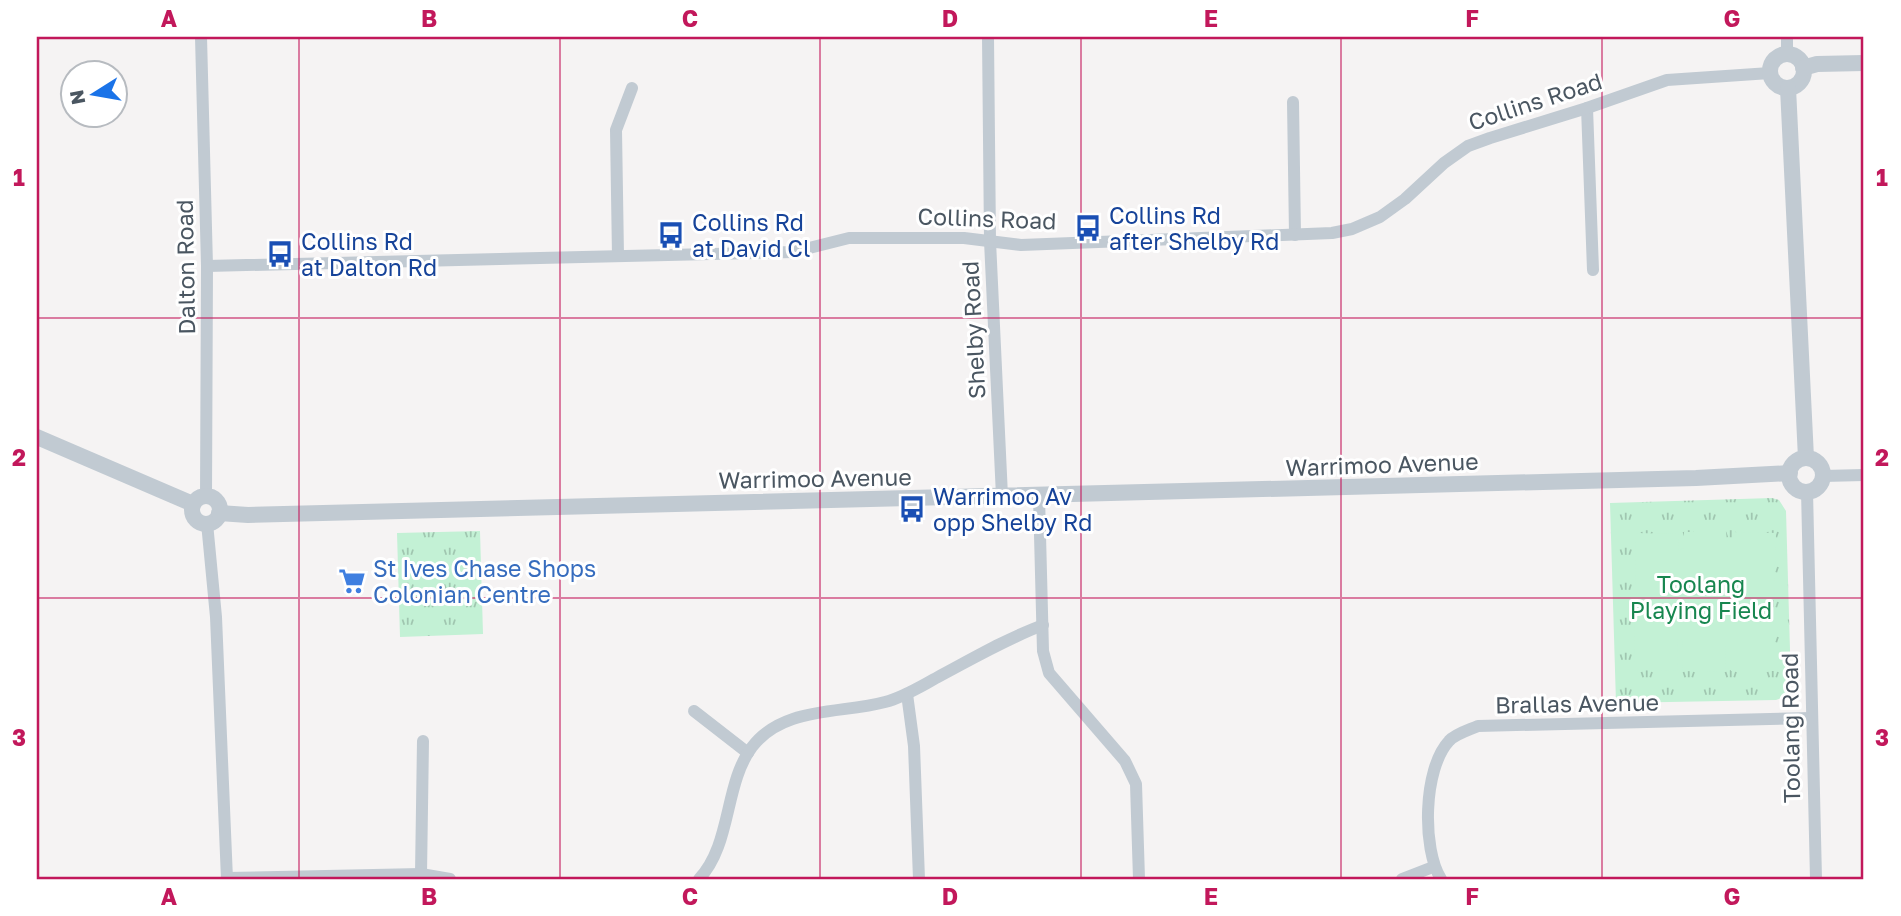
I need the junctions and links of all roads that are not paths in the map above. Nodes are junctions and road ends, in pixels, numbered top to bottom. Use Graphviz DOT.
graph roads {
  1 [pos="201,37"];
  2 [pos="988,37"];
  3 [pos="1787,37"];
  4 [pos="1787,54"];
  5 [pos="1864,63"];
  6 [pos="1803,68"];
  7 [pos="1770,74"];
  8 [pos="632,88"];
  9 [pos="1787,88"];
  10 [pos="1293,102"];
  11 [pos="1587,108"];
  12 [pos="1295,235"];
  13 [pos="990,241"];
  14 [pos="618,256"];
  15 [pos="207,266"];
  16 [pos="1593,270"];
  17 [pos="37,437"];
  18 [pos="1806,458"];
  19 [pos="1790,473"];
  20 [pos="1864,475"];
  21 [pos="1823,476"];
  22 [pos="1807,491"];
  23 [pos="1002,496"];
  24 [pos="1039,496"];
  25 [pos="200,500"];
  26 [pos="213,518"];
  27 [pos="1043,625"];
  28 [pos="906,694"];
  29 [pos="694,710"];
  30 [pos="1812,718"];
  31 [pos="422,741"];
  32 [pos="748,753"];
  33 [pos="1433,867"];
  34 [pos="421,874"];
  35 [pos="227,879"];
  36 [pos="450,879"];
  37 [pos="699,879"];
  38 [pos="919,879"];
  39 [pos="1139,879"];
  40 [pos="1402,879"];
  41 [pos="1441,879"];
  42 [pos="1816,879"];
  1 -- 15 [label="street, Dalton Road"];
  2 -- 13 [label="street, Shelby Road"];
  3 -- 4 [label="street"];
  4 -- 6 [label="street"];
  4 -- 7 [label="street"];
  5 -- 6 [label="street"];
  6 -- 9 [label="street"];
  7 -- 9 [label="street"];
  7 -- 11 [label="street, Collins Road"];
  8 -- 14 [label="street"];
  9 -- 18 [label="street"];
  10 -- 12 [label="street"];
  11 -- 12 [label="street, Collins Road"];
  11 -- 16 [label="street"];
  12 -- 13 [label="street, Collins Road"];
  13 -- 14 [label="street, Collins Road"];
  13 -- 23 [label="street, Shelby Road"];
  14 -- 15 [label="street, Collins Road"];
  15 -- 25 [label="street, Dalton Road"];
  17 -- 25 [label="street"];
  18 -- 19 [label="street"];
  18 -- 21 [label="street"];
  19 -- 22 [label="street"];
  19 -- 24 [label="street, Warrimoo Avenue"];
  20 -- 21 [label="street"];
  21 -- 22 [label="street"];
  22 -- 30 [label="street, Toolang Road"];
  23 -- 24 [label="street, Warrimoo Avenue"];
  23 -- 26 [label="street, Warrimoo Avenue"];
  24 -- 27 [label="street"];
  25 -- 26 [label="street"];
  25 -- 26 [label="street"];
  26 -- 35 [label="street"];
  27 -- 28 [label="street"];
  27 -- 39 [label="street"];
  28 -- 32 [label="street"];
  28 -- 38 [label="street"];
  29 -- 32 [label="street"];
  30 -- 33 [label="street, Brallas Avenue"];
  30 -- 42 [label="street, Toolang Road"];
  31 -- 34 [label="street"];
  32 -- 37 [label="street"];
  33 -- 40 [label="street"];
  33 -- 41 [label="street"];
  34 -- 35 [label="street"];
  34 -- 36 [label="street"];
}
